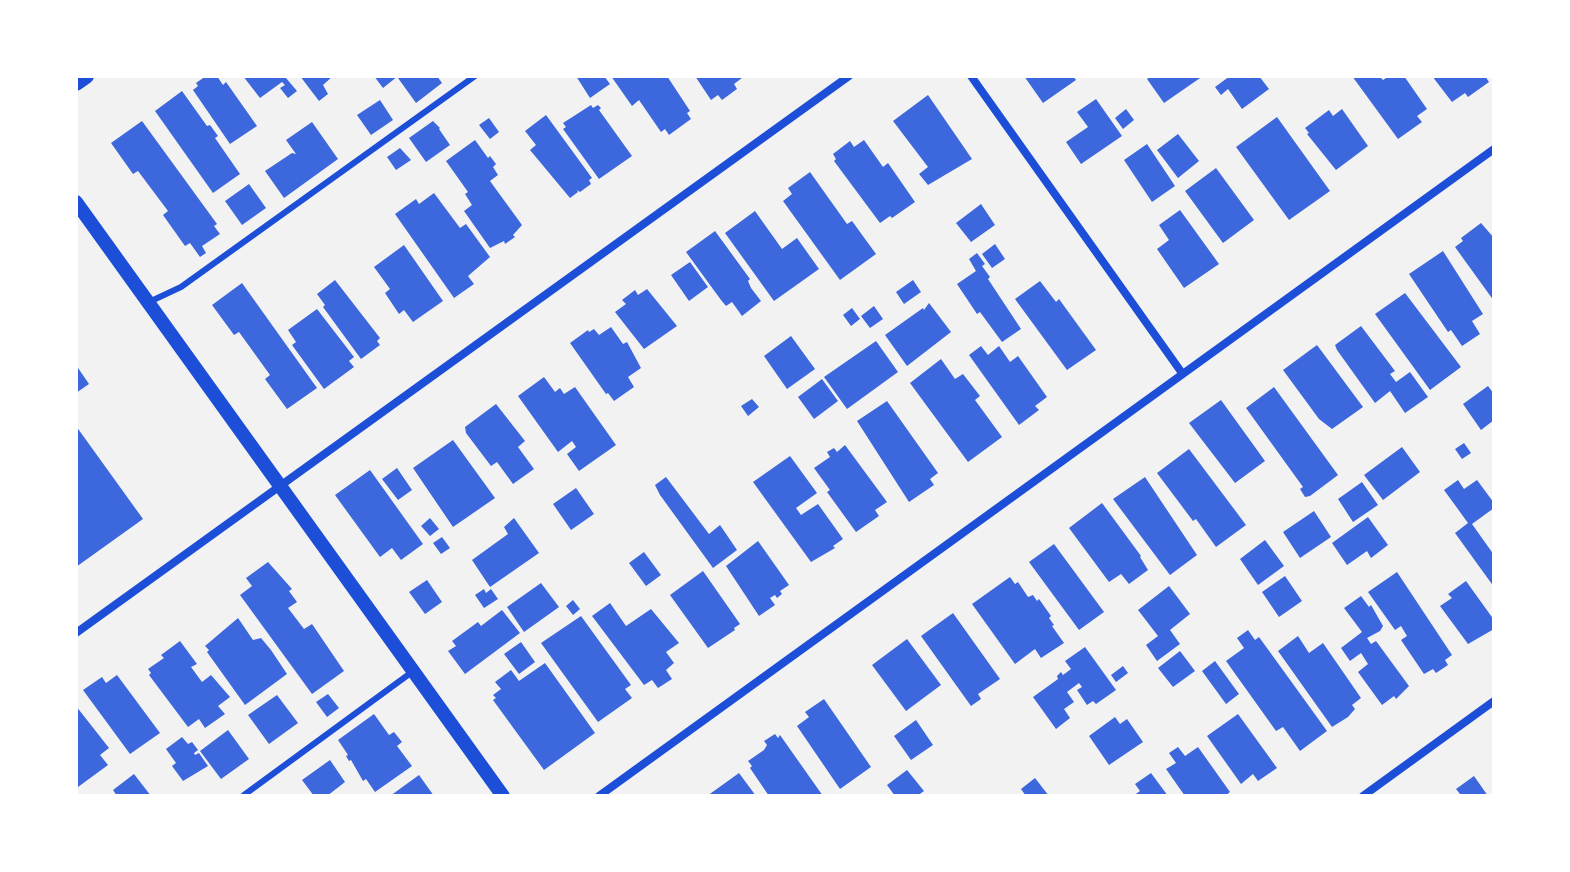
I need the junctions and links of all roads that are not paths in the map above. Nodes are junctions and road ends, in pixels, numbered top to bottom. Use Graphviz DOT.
graph roads {
  1 [pos="86,76"];
  2 [pos="475,76"];
  3 [pos="849,76"];
  4 [pos="971,76"];
  5 [pos="76,83"];
  6 [pos="1494,149"];
  7 [pos="76,202"];
  8 [pos="81,218"];
  9 [pos="149,302"];
  10 [pos="1182,373"];
  11 [pos="278,486"];
  12 [pos="76,633"];
  13 [pos="414,671"];
  14 [pos="1494,701"];
  15 [pos="244,795"];
  16 [pos="503,796"];
  17 [pos="599,796"];
  18 [pos="1363,796"];
  1 -- 5 [label="main road"];
  2 -- 9 [label="lane"];
  3 -- 11 [label="street"];
  4 -- 10 [label="street"];
  6 -- 10 [label="street"];
  7 -- 8 [label="street"];
  8 -- 9 [label="street"];
  9 -- 11 [label="street"];
  10 -- 17 [label="street"];
  11 -- 12 [label="street"];
  11 -- 13 [label="street"];
  13 -- 15 [label="lane"];
  13 -- 16 [label="street"];
  14 -- 18 [label="street"];
}
